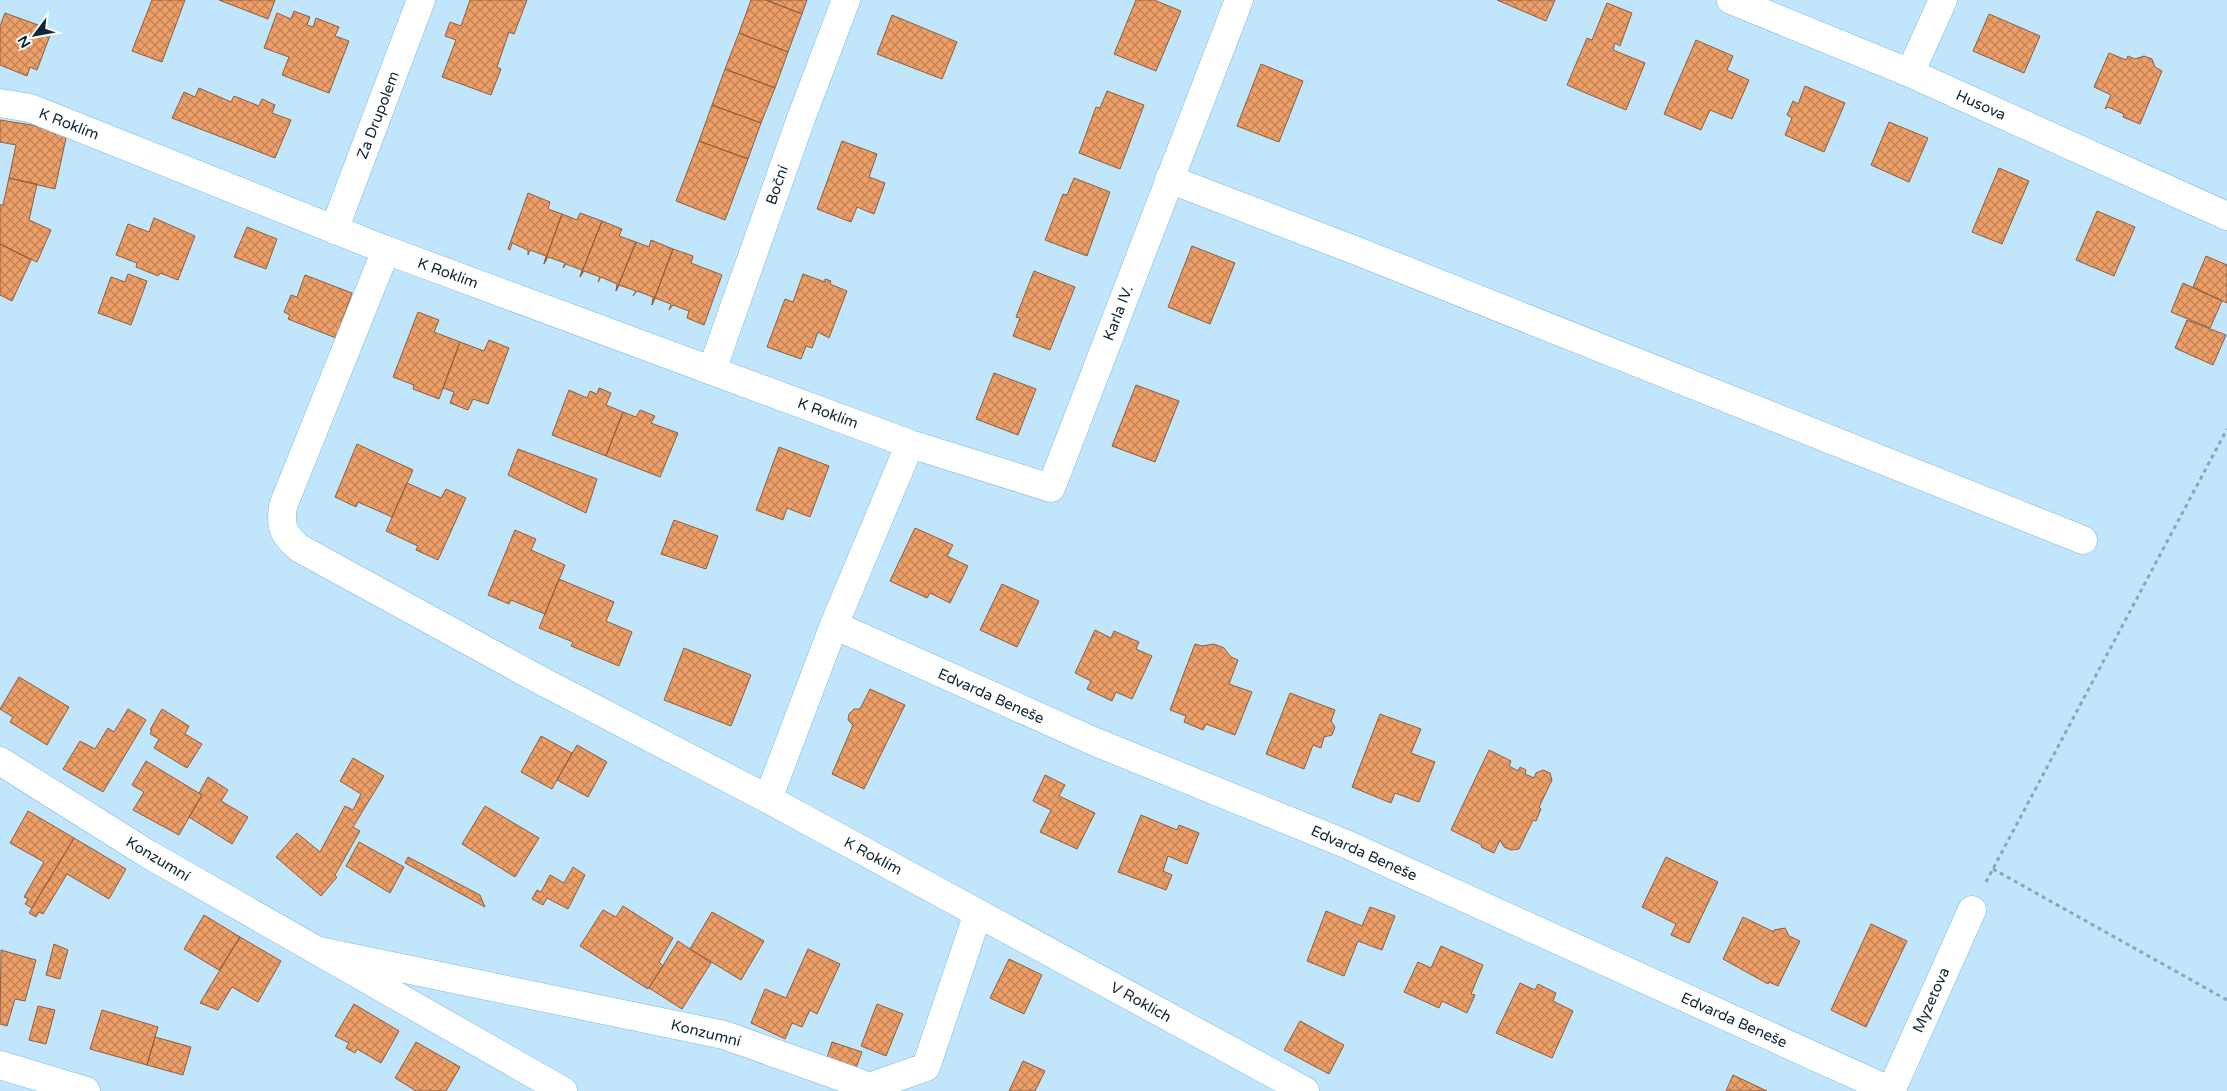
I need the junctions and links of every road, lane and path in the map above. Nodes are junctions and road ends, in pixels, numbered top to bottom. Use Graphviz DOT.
graph roads {
  1 [pos="421,0"];
  2 [pos="846,0"];
  3 [pos="1239,0"];
  4 [pos="1731,0"];
  5 [pos="1943,0"];
  6 [pos="1910,73"];
  7 [pos="0,103"];
  8 [pos="1169,179"];
  9 [pos="2227,216"];
  10 [pos="334,230"];
  11 [pos="386,250"];
  12 [pos="712,370"];
  13 [pos="2227,430"];
  14 [pos="910,444"];
  15 [pos="2084,540"];
  16 [pos="834,625"];
  17 [pos="0,761"];
  18 [pos="768,799"];
  19 [pos="1993,869"];
  20 [pos="1972,910"];
  21 [pos="978,913"];
  22 [pos="319,951"];
  23 [pos="2227,1000"];
  24 [pos="0,1066"];
  25 [pos="86,1091"];
  26 [pos="563,1091"];
  27 [pos="1305,1091"];
  28 [pos="1891,1091"];
  1 -- 10 [label="street, Za Drupolem"];
  2 -- 12 [label="street, Boční"];
  3 -- 8 [label="street, Karla IV."];
  4 -- 6 [label="street, Husova"];
  5 -- 6 [label="street"];
  6 -- 9 [label="street, Husova"];
  7 -- 10 [label="street, K Roklím"];
  8 -- 14 [label="street, Karla IV."];
  8 -- 15 [label="street"];
  10 -- 11 [label="street, K Roklím"];
  11 -- 12 [label="street, K Roklím"];
  11 -- 18 [label="street, K Roklím"];
  12 -- 14 [label="street, K Roklím"];
  13 -- 19 [label="path"];
  14 -- 16 [label="street"];
  16 -- 18 [label="street"];
  16 -- 28 [label="street, Edvarda Beneše"];
  17 -- 22 [label="street, Konzumní"];
  18 -- 21 [label="street, K Roklím"];
  19 -- 20 [label="path"];
  19 -- 23 [label="path"];
  20 -- 28 [label="street, Myzetova"];
  21 -- 22 [label="street, Konzumní"];
  21 -- 27 [label="street, V Roklích"];
  22 -- 26 [label="street, Konzumní"];
  24 -- 25 [label="street"];
}
